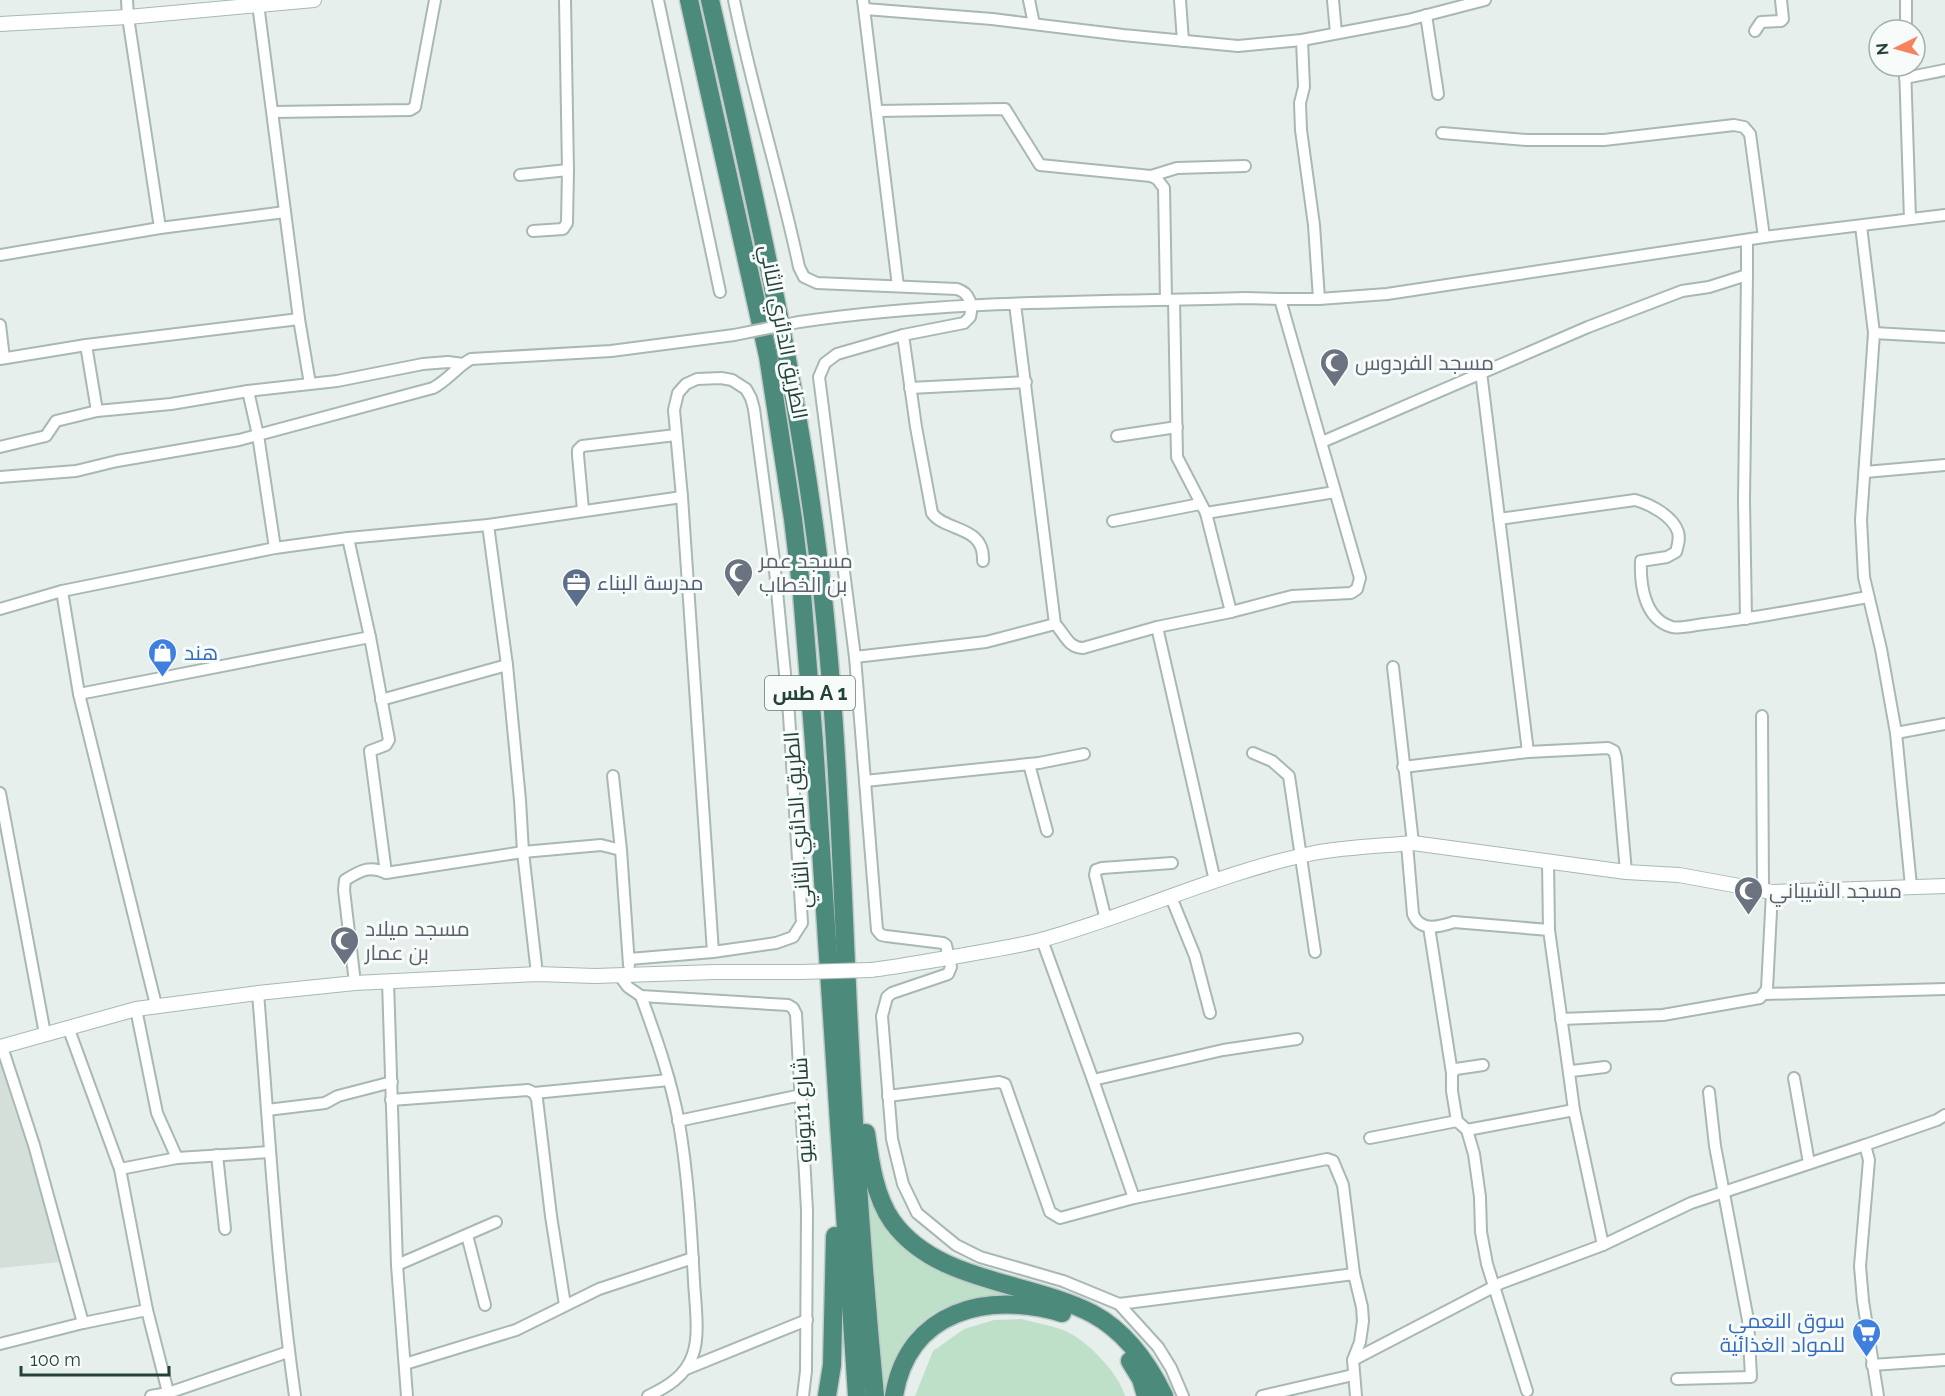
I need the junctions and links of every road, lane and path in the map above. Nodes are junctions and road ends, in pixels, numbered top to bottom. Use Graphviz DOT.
graph roads {
  1 [pos="127,0"];
  2 [pos="314,0"];
  3 [pos="435,0"];
  4 [pos="565,0"];
  5 [pos="658,0"];
  6 [pos="689,0"];
  7 [pos="710,0"];
  8 [pos="734,0"];
  9 [pos="1029,0"];
  10 [pos="1180,0"];
  11 [pos="1333,0"];
  12 [pos="1485,0"];
  13 [pos="1781,0"];
  14 [pos="1906,0"];
  15 [pos="258,4"];
  16 [pos="864,4"];
  17 [pos="1426,15"];
  18 [pos="128,17"];
  19 [pos="1906,18"];
  20 [pos="0,24"];
  21 [pos="1034,24"];
  22 [pos="1755,31"];
  23 [pos="1336,33"];
  24 [pos="1302,40"];
  25 [pos="1183,41"];
  26 [pos="1945,70"];
  27 [pos="1927,74"];
  28 [pos="1905,78"];
  29 [pos="1438,94"];
  30 [pos="877,111"];
  31 [pos="273,112"];
  32 [pos="1443,133"];
  33 [pos="1245,166"];
  34 [pos="568,170"];
  35 [pos="520,175"];
  36 [pos="1151,177"];
  37 [pos="285,212"];
  38 [pos="1945,215"];
  39 [pos="1910,219"];
  40 [pos="1861,226"];
  41 [pos="160,228"];
  42 [pos="533,231"];
  43 [pos="1764,237"];
  44 [pos="1747,240"];
  45 [pos="0,255"];
  46 [pos="1747,275"];
  47 [pos="898,286"];
  48 [pos="720,292"];
  49 [pos="1280,299"];
  50 [pos="1319,299"];
  51 [pos="1170,300"];
  52 [pos="970,304"];
  53 [pos="1015,304"];
  54 [pos="298,319"];
  55 [pos="0,324"];
  56 [pos="1874,333"];
  57 [pos="903,335"];
  58 [pos="1945,337"];
  59 [pos="86,345"];
  60 [pos="2,359"];
  61 [pos="463,364"];
  62 [pos="1480,372"];
  63 [pos="1026,382"];
  64 [pos="310,384"];
  65 [pos="910,388"];
  66 [pos="248,391"];
  67 [pos="97,411"];
  68 [pos="1178,427"];
  69 [pos="258,435"];
  70 [pos="676,435"];
  71 [pos="1117,436"];
  72 [pos="1322,442"];
  73 [pos="0,447"];
  74 [pos="1945,465"];
  75 [pos="1865,472"];
  76 [pos="0,477"];
  77 [pos="1335,492"];
  78 [pos="682,497"];
  79 [pos="1203,508"];
  80 [pos="583,510"];
  81 [pos="1499,519"];
  82 [pos="1113,521"];
  83 [pos="488,525"];
  84 [pos="348,538"];
  85 [pos="274,548"];
  86 [pos="983,561"];
  87 [pos="62,591"];
  88 [pos="1868,597"];
  89 [pos="0,609"];
  90 [pos="1231,612"];
  91 [pos="1746,619"];
  92 [pos="1055,624"];
  93 [pos="1157,627"];
  94 [pos="370,637"];
  95 [pos="855,657"];
  96 [pos="507,665"];
  97 [pos="1393,668"];
  98 [pos="79,694"];
  99 [pos="381,700"];
  100 [pos="1762,716"];
  101 [pos="1945,724"];
  102 [pos="1896,733"];
  103 [pos="1527,752"];
  104 [pos="1253,753"];
  105 [pos="1084,754"];
  106 [pos="1029,764"];
  107 [pos="1403,767"];
  108 [pos="613,776"];
  109 [pos="865,781"];
  110 [pos="0,793"];
  111 [pos="1047,831"];
  112 [pos="4,843"];
  113 [pos="1410,844"];
  114 [pos="621,850"];
  115 [pos="523,852"];
  116 [pos="1300,857"];
  117 [pos="1548,861"];
  118 [pos="1172,863"];
  119 [pos="1626,872"];
  120 [pos="386,873"];
  121 [pos="1215,881"];
  122 [pos="1911,886"];
  123 [pos="1945,886"];
  124 [pos="1767,891"];
  125 [pos="1171,897"];
  126 [pos="1106,920"];
  127 [pos="1429,927"];
  128 [pos="1549,930"];
  129 [pos="1042,940"];
  130 [pos="713,952"];
  131 [pos="1315,952"];
  132 [pos="950,957"];
  133 [pos="629,959"];
  134 [pos="537,974"];
  135 [pos="624,974"];
  136 [pos="388,981"];
  137 [pos="355,983"];
  138 [pos="847,990"];
  139 [pos="1945,990"];
  140 [pos="258,993"];
  141 [pos="1765,994"];
  142 [pos="641,996"];
  143 [pos="156,1005"];
  144 [pos="136,1009"];
  145 [pos="1210,1013"];
  146 [pos="1561,1019"];
  147 [pos="68,1027"];
  148 [pos="45,1034"];
  149 [pos="1297,1039"];
  150 [pos="1,1047"];
  151 [pos="1483,1065"];
  152 [pos="1605,1068"];
  153 [pos="836,1069"];
  154 [pos="1452,1073"];
  155 [pos="1569,1073"];
  156 [pos="1794,1078"];
  157 [pos="669,1080"];
  158 [pos="1093,1080"];
  159 [pos="392,1082"];
  160 [pos="1709,1092"];
  161 [pos="534,1093"];
  162 [pos="801,1095"];
  163 [pos="888,1096"];
  164 [pos="390,1100"];
  165 [pos="267,1110"];
  166 [pos="1574,1110"];
  167 [pos="1945,1115"];
  168 [pos="678,1121"];
  169 [pos="1457,1121"];
  170 [pos="1467,1130"];
  171 [pos="1370,1138"];
  172 [pos="1865,1145"];
  173 [pos="270,1152"];
  174 [pos="217,1155"];
  175 [pos="177,1158"];
  176 [pos="1809,1163"];
  177 [pos="120,1169"];
  178 [pos="1723,1192"];
  179 [pos="1134,1198"];
  180 [pos="496,1222"];
  181 [pos="225,1228"];
  182 [pos="467,1235"];
  183 [pos="1603,1245"];
  184 [pos="693,1258"];
  185 [pos="396,1265"];
  186 [pos="1354,1274"];
  187 [pos="1493,1288"];
  188 [pos="1119,1304"];
  189 [pos="485,1305"];
  190 [pos="565,1305"];
  191 [pos="147,1310"];
  192 [pos="807,1320"];
  193 [pos="82,1323"];
  194 [pos="0,1344"];
  195 [pos="288,1352"];
  196 [pos="1353,1360"];
  197 [pos="1945,1360"];
  198 [pos="405,1364"];
  199 [pos="1872,1365"];
  200 [pos="686,1369"];
  201 [pos="1353,1375"];
  202 [pos="1677,1379"];
  203 [pos="1527,1391"];
  204 [pos="169,1394"];
  205 [pos="151,1396"];
  206 [pos="295,1396"];
  207 [pos="407,1396"];
  208 [pos="648,1396"];
  209 [pos="803,1396"];
  210 [pos="826,1396"];
  211 [pos="857,1396"];
  212 [pos="874,1396"];
  213 [pos="894,1396"];
  214 [pos="1146,1396"];
  215 [pos="1164,1396"];
  216 [pos="1183,1396"];
  217 [pos="1262,1396"];
  218 [pos="1356,1396"];
  219 [pos="1878,1396"];
  1 -- 18 [label="street"];
  2 -- 15 [label="street"];
  3 -- 31 [label="street"];
  4 -- 34 [label="street"];
  5 -- 48 [label="street"];
  6 -- 153 [label="highway, الطريق الدائري الثاني / طس A 1"];
  7 -- 138 [label="highway, الطريق الدائري الثاني / طس A 1"];
  8 -- 47 [label="street"];
  9 -- 21 [label="street"];
  10 -- 25 [label="street"];
  11 -- 23 [label="street"];
  12 -- 17 [label="street"];
  13 -- 22 [label="street"];
  14 -- 19 [label="street"];
  15 -- 18 [label="street"];
  15 -- 31 [label="street"];
  16 -- 21 [label="street"];
  16 -- 30 [label="street"];
  17 -- 23 [label="street"];
  17 -- 29 [label="street"];
  18 -- 20 [label="street"];
  18 -- 41 [label="street"];
  21 -- 25 [label="street"];
  23 -- 24 [label="street"];
  24 -- 25 [label="street"];
  24 -- 50 [label="street"];
  26 -- 27 [label="street"];
  28 -- 39 [label="street"];
  30 -- 36 [label="street"];
  30 -- 47 [label="street"];
  31 -- 37 [label="street"];
  32 -- 43 [label="street"];
  33 -- 36 [label="street"];
  34 -- 35 [label="street"];
  34 -- 42 [label="street"];
  36 -- 51 [label="street"];
  37 -- 41 [label="street"];
  37 -- 54 [label="street"];
  38 -- 39 [label="street"];
  39 -- 40 [label="street"];
  40 -- 43 [label="street"];
  40 -- 56 [label="street"];
  41 -- 45 [label="street"];
  43 -- 44 [label="street"];
  44 -- 46 [label="street"];
  44 -- 50 [label="street"];
  46 -- 62 [label="street"];
  46 -- 91 [label="street"];
  47 -- 52 [label="street"];
  49 -- 50 [label="street"];
  49 -- 51 [label="street"];
  49 -- 72 [label="street"];
  51 -- 53 [label="street"];
  51 -- 68 [label="street"];
  52 -- 53 [label="street"];
  52 -- 57 [label="street"];
  52 -- 61 [label="street, bridge"];
  53 -- 63 [label="street"];
  54 -- 59 [label="street"];
  54 -- 64 [label="street"];
  55 -- 60 [label="street"];
  56 -- 58 [label="street"];
  56 -- 75 [label="street"];
  57 -- 65 [label="street"];
  57 -- 95 [label="street"];
  59 -- 60 [label="street"];
  59 -- 67 [label="street"];
  61 -- 64 [label="street"];
  61 -- 69 [label="street"];
  62 -- 72 [label="street"];
  62 -- 81 [label="street"];
  63 -- 65 [label="street"];
  63 -- 92 [label="street"];
  64 -- 66 [label="street"];
  65 -- 86 [label="street"];
  66 -- 67 [label="street"];
  66 -- 69 [label="street"];
  67 -- 73 [label="street"];
  68 -- 71 [label="street"];
  68 -- 79 [label="street"];
  69 -- 76 [label="street"];
  69 -- 85 [label="street"];
  70 -- 78 [label="street"];
  70 -- 80 [label="street"];
  70 -- 130 [label="street"];
  72 -- 77 [label="street"];
  74 -- 75 [label="street"];
  75 -- 88 [label="street"];
  77 -- 79 [label="street"];
  77 -- 90 [label="street"];
  78 -- 80 [label="street"];
  78 -- 130 [label="street"];
  79 -- 82 [label="street"];
  79 -- 90 [label="street"];
  80 -- 83 [label="street"];
  81 -- 91 [label="street"];
  81 -- 103 [label="street"];
  83 -- 84 [label="street"];
  83 -- 96 [label="street"];
  84 -- 85 [label="street"];
  84 -- 94 [label="street"];
  85 -- 87 [label="street"];
  87 -- 89 [label="street"];
  87 -- 98 [label="street"];
  88 -- 91 [label="street"];
  88 -- 102 [label="street"];
  90 -- 93 [label="street"];
  92 -- 93 [label="street"];
  92 -- 95 [label="street"];
  93 -- 121 [label="street"];
  94 -- 98 [label="street"];
  94 -- 99 [label="street"];
  95 -- 109 [label="street"];
  96 -- 99 [label="street"];
  96 -- 115 [label="street"];
  97 -- 107 [label="street"];
  98 -- 143 [label="street"];
  99 -- 120 [label="street"];
  100 -- 124 [label="street"];
  101 -- 102 [label="street"];
  102 -- 122 [label="street"];
  103 -- 107 [label="street"];
  103 -- 119 [label="street"];
  104 -- 116 [label="street"];
  105 -- 106 [label="street"];
  106 -- 109 [label="street"];
  106 -- 111 [label="street"];
  107 -- 113 [label="street"];
  108 -- 114 [label="street"];
  109 -- 132 [label="street"];
  110 -- 112 [label="street"];
  112 -- 148 [label="street"];
  113 -- 116 [label="street"];
  113 -- 117 [label="street"];
  113 -- 127 [label="street"];
  114 -- 115 [label="street"];
  114 -- 133 [label="street"];
  115 -- 120 [label="street"];
  115 -- 134 [label="street"];
  116 -- 121 [label="street"];
  116 -- 131 [label="street"];
  117 -- 119 [label="street"];
  117 -- 128 [label="street"];
  118 -- 126 [label="street"];
  119 -- 124 [label="street"];
  120 -- 137 [label="street"];
  121 -- 125 [label="street"];
  122 -- 123 [label="street"];
  122 -- 124 [label="street"];
  124 -- 141 [label="street"];
  125 -- 126 [label="street"];
  125 -- 145 [label="street"];
  126 -- 129 [label="street"];
  127 -- 128 [label="street"];
  127 -- 154 [label="street"];
  128 -- 146 [label="street"];
  129 -- 132 [label="street"];
  129 -- 158 [label="street"];
  130 -- 133 [label="street"];
  132 -- 135 [label="street, bridge"];
  132 -- 163 [label="street"];
  133 -- 135 [label="street"];
  134 -- 135 [label="street"];
  134 -- 136 [label="street"];
  135 -- 142 [label="street"];
  136 -- 137 [label="street"];
  136 -- 159 [label="street"];
  137 -- 140 [label="street"];
  138 -- 212 [label="highway, الطريق الدائري الثاني / طس A 1"];
  138 -- 215 [label="highway"];
  139 -- 141 [label="street"];
  140 -- 143 [label="street"];
  140 -- 165 [label="street"];
  141 -- 146 [label="street"];
  142 -- 157 [label="street"];
  142 -- 162 [label="street, شارع 11يونيو"];
  143 -- 144 [label="street"];
  144 -- 147 [label="street"];
  144 -- 175 [label="street"];
  146 -- 155 [label="street"];
  147 -- 148 [label="street"];
  147 -- 177 [label="street"];
  148 -- 150 [label="street"];
  149 -- 158 [label="street"];
  150 -- 193 [label="street"];
  151 -- 154 [label="street"];
  152 -- 155 [label="street"];
  153 -- 210 [label="highway"];
  153 -- 211 [label="highway, الطريق الدائري الثاني / طس A 1"];
  154 -- 169 [label="street"];
  155 -- 166 [label="street"];
  156 -- 176 [label="street"];
  157 -- 161 [label="street"];
  157 -- 168 [label="street"];
  158 -- 179 [label="street"];
  159 -- 164 [label="street"];
  159 -- 165 [label="street"];
  160 -- 178 [label="street"];
  161 -- 164 [label="street"];
  161 -- 190 [label="street"];
  162 -- 168 [label="street"];
  162 -- 192 [label="street, شارع 11يونيو"];
  163 -- 179 [label="street"];
  163 -- 188 [label="street"];
  164 -- 185 [label="street"];
  165 -- 173 [label="street"];
  166 -- 170 [label="street"];
  166 -- 183 [label="street"];
  167 -- 172 [label="street"];
  168 -- 184 [label="street"];
  169 -- 170 [label="street"];
  169 -- 171 [label="street"];
  170 -- 187 [label="street"];
  172 -- 176 [label="street"];
  172 -- 199 [label="street"];
  173 -- 174 [label="street"];
  173 -- 195 [label="street"];
  174 -- 175 [label="street"];
  174 -- 181 [label="street"];
  175 -- 177 [label="street"];
  176 -- 178 [label="street"];
  177 -- 191 [label="street"];
  178 -- 183 [label="street"];
  178 -- 202 [label="street"];
  179 -- 186 [label="street"];
  180 -- 182 [label="street"];
  182 -- 185 [label="street"];
  182 -- 189 [label="street"];
  183 -- 187 [label="street"];
  184 -- 190 [label="street"];
  184 -- 200 [label="street"];
  185 -- 198 [label="street"];
  186 -- 188 [label="street"];
  186 -- 196 [label="street"];
  187 -- 196 [label="street"];
  187 -- 203 [label="street"];
  188 -- 216 [label="street"];
  190 -- 198 [label="street"];
  191 -- 193 [label="street"];
  191 -- 204 [label="street"];
  192 -- 200 [label="street"];
  192 -- 209 [label="street, شارع 11يونيو"];
  193 -- 194 [label="street"];
  195 -- 204 [label="street"];
  195 -- 206 [label="street"];
  196 -- 201 [label="street"];
  197 -- 199 [label="street"];
  198 -- 207 [label="street"];
  199 -- 219 [label="street"];
  200 -- 208 [label="street"];
  201 -- 217 [label="street"];
  201 -- 218 [label="street"];
  204 -- 205 [label="street"];
  213 -- 214 [label="highway"];
}
